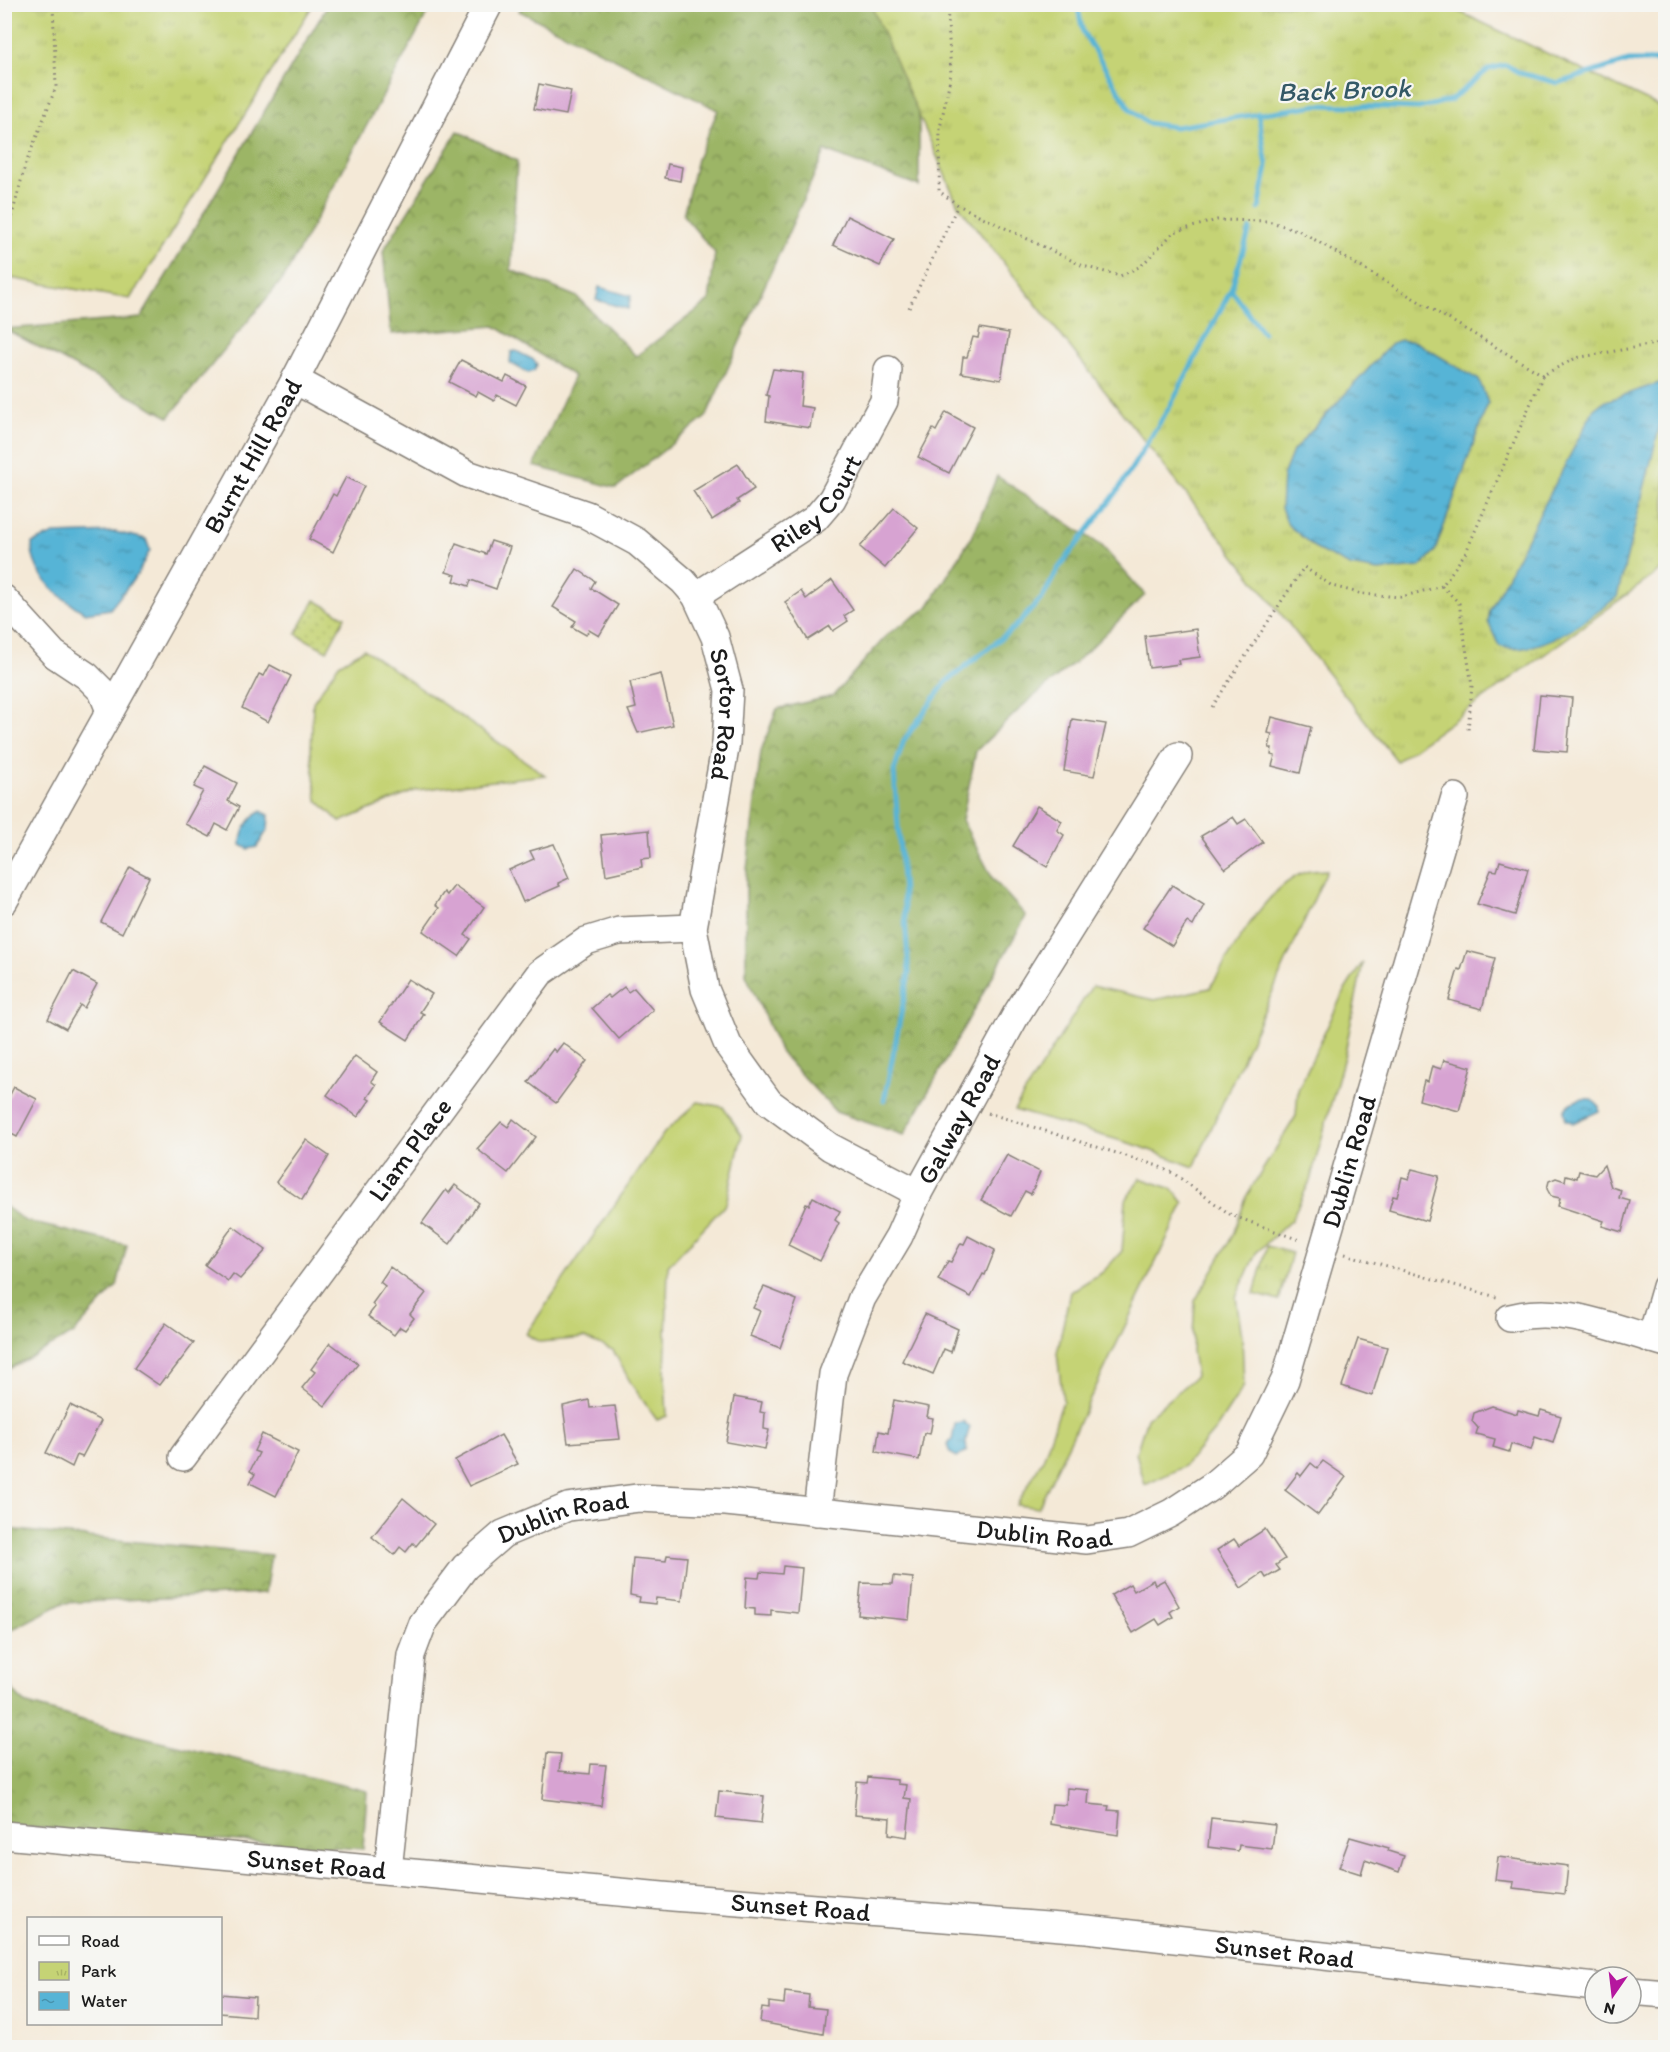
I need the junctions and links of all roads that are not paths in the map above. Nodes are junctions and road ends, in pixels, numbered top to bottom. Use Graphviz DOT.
graph roads {
  1 [pos="489,4"];
  2 [pos="888,370"];
  3 [pos="295,380"];
  4 [pos="696,596"];
  5 [pos="4,599"];
  6 [pos="46,643"];
  7 [pos="126,682"];
  8 [pos="110,711"];
  9 [pos="1178,756"];
  10 [pos="1455,797"];
  11 [pos="4,902"];
  12 [pos="693,927"];
  13 [pos="918,1193"];
  14 [pos="1665,1287"];
  15 [pos="1510,1318"];
  16 [pos="1658,1341"];
  17 [pos="183,1457"];
  18 [pos="817,1512"];
  19 [pos="4,1835"];
  20 [pos="388,1870"];
  21 [pos="1583,1986"];
  22 [pos="1643,1992"];
  23 [pos="1665,1994"];
  1 -- 3 [label="street, Burnt Hill Road"];
  2 -- 4 [label="street, Riley Court"];
  3 -- 4 [label="street, Sortor Road"];
  3 -- 7 [label="street, Burnt Hill Road"];
  4 -- 12 [label="street, Sortor Road"];
  5 -- 6 [label="street"];
  6 -- 7 [label="street"];
  6 -- 8 [label="street"];
  7 -- 8 [label="street, Burnt Hill Road"];
  8 -- 11 [label="street, Burnt Hill Road"];
  9 -- 13 [label="street, Galway Road"];
  10 -- 18 [label="street, Dublin Road"];
  12 -- 13 [label="street, Sortor Road"];
  12 -- 17 [label="street, Liam Place"];
  13 -- 18 [label="street, Galway Road"];
  14 -- 16 [label="street"];
  15 -- 16 [label="street"];
  18 -- 20 [label="street, Dublin Road"];
  19 -- 20 [label="street, Sunset Road"];
  20 -- 21 [label="street, Sunset Road"];
  22 -- 23 [label="street"];
}
